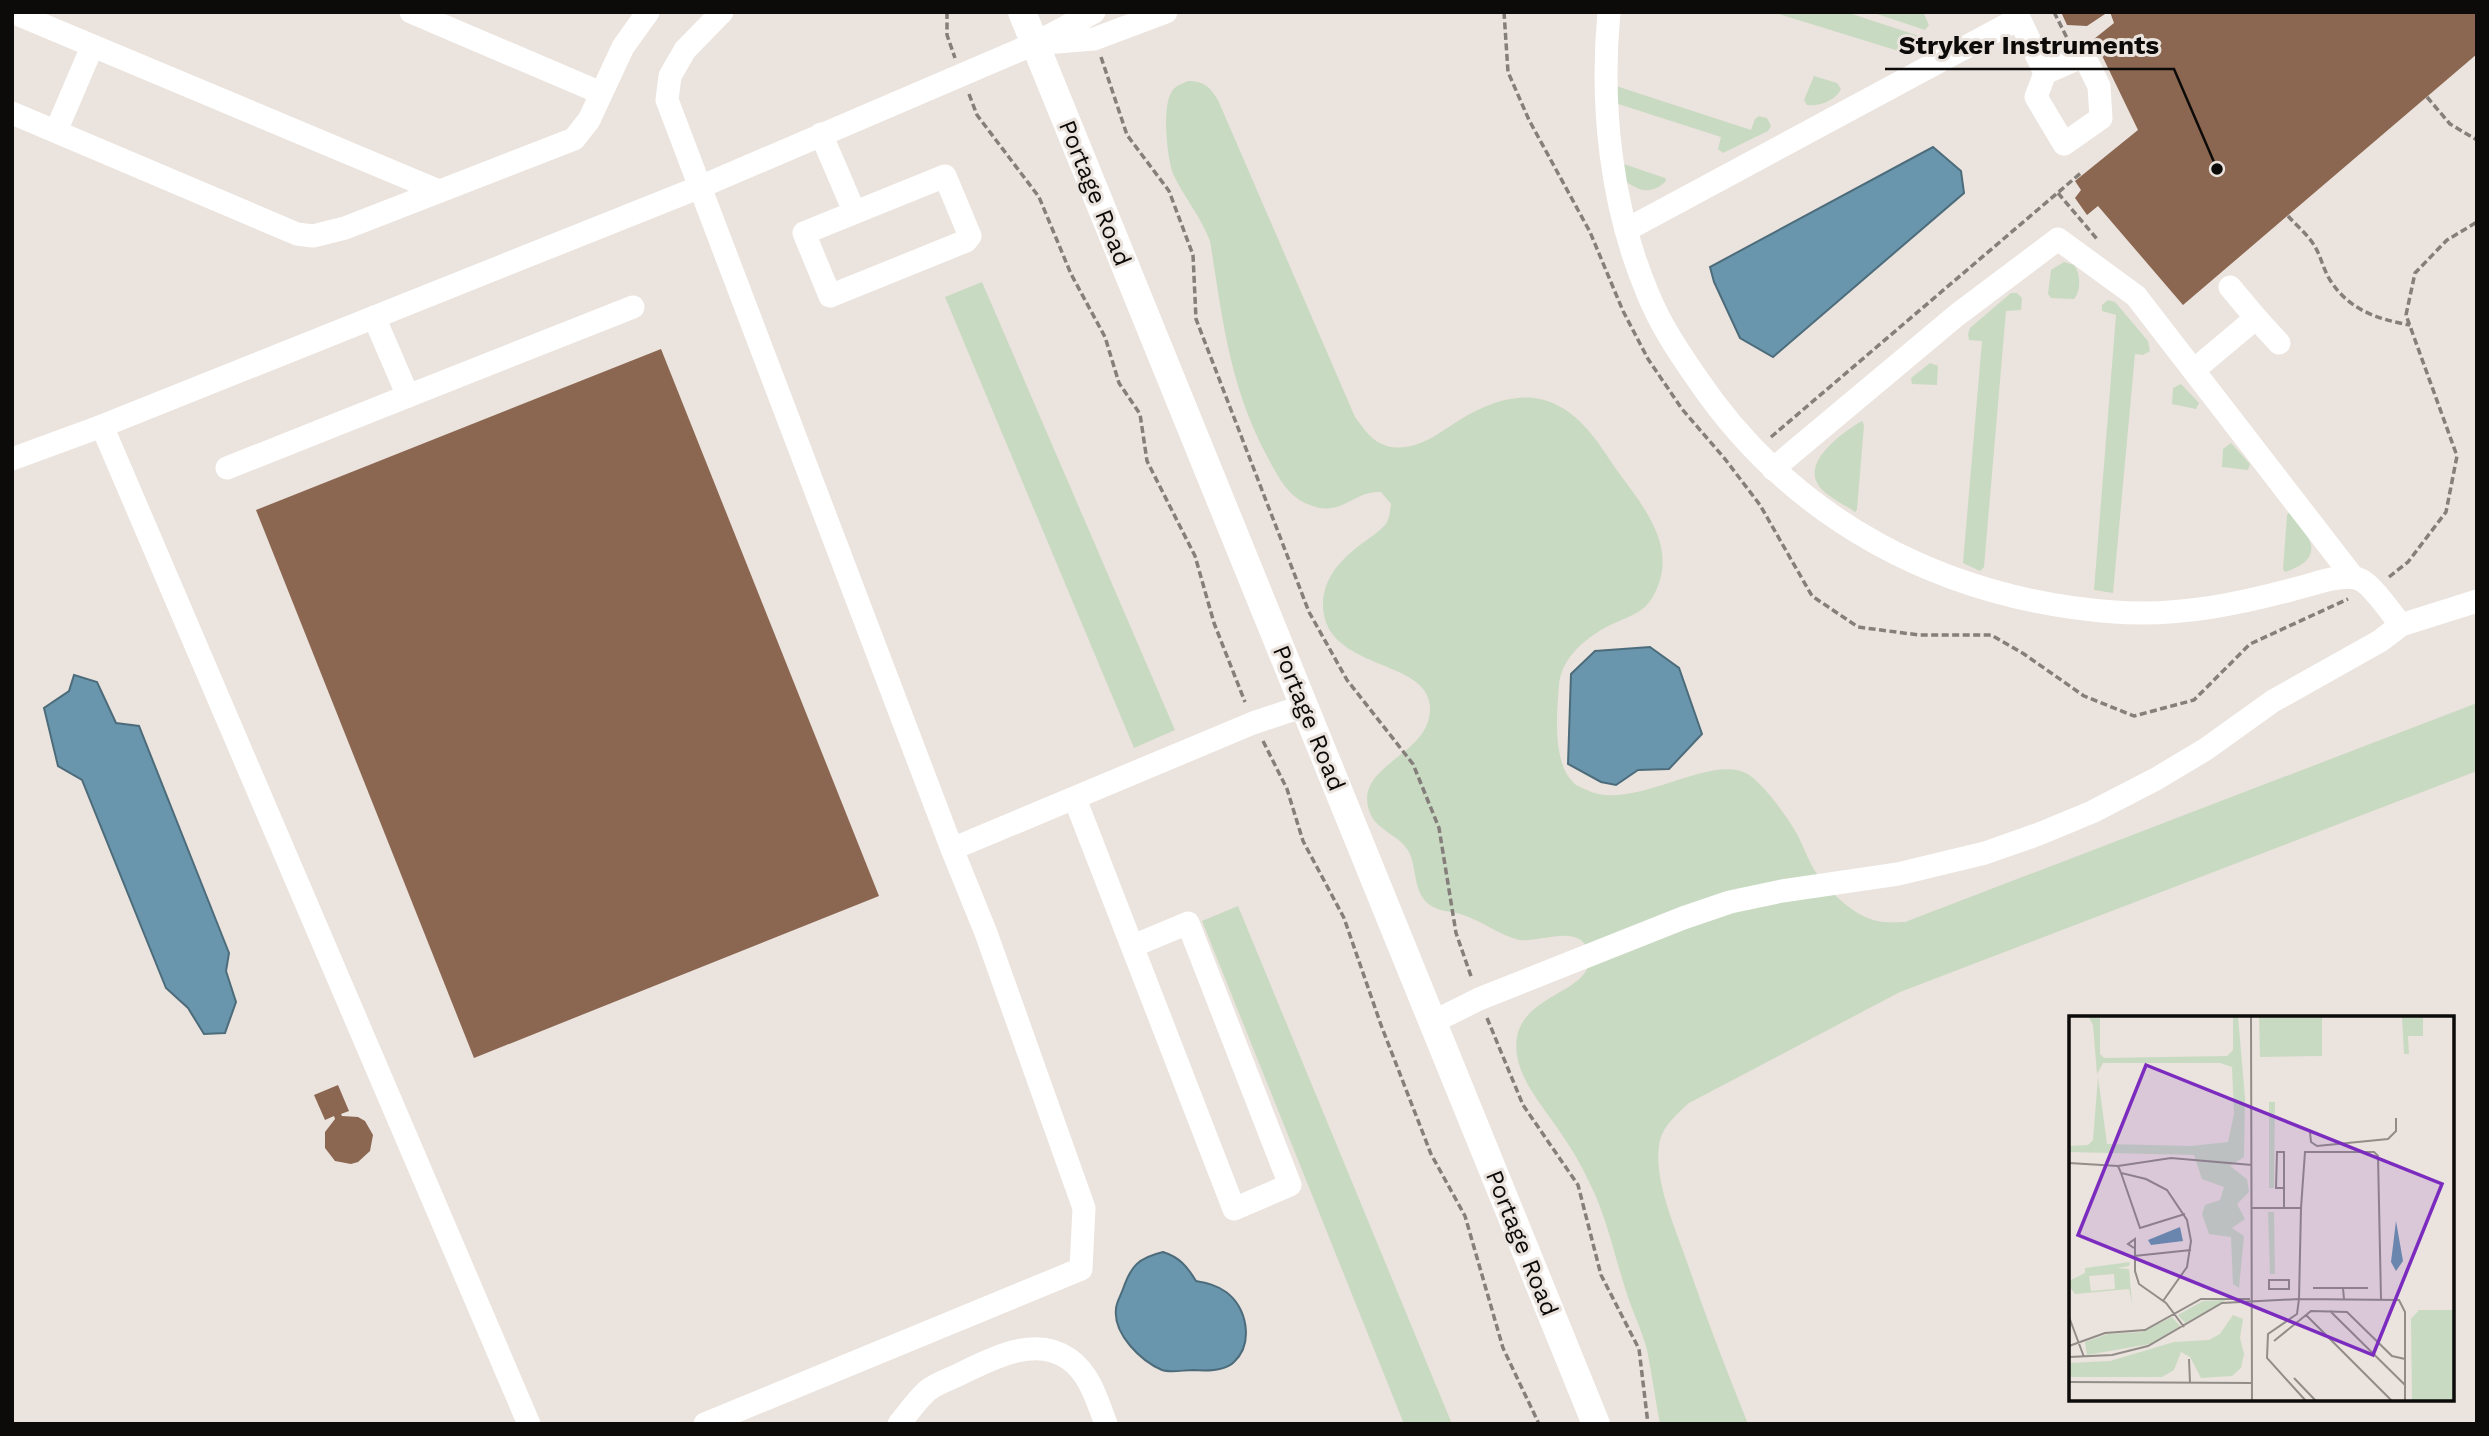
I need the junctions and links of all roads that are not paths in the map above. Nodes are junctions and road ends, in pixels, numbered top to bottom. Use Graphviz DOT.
graph roads {
  1 [pos="12,12"];
  2 [pos="411,12"];
  3 [pos="648,12"];
  4 [pos="722,12"];
  5 [pos="1021,12"];
  6 [pos="1094,12"];
  7 [pos="1166,12"];
  8 [pos="1609,12"];
  9 [pos="2017,16"];
  10 [pos="50,19"];
  11 [pos="1034,44"];
  12 [pos="92,47"];
  13 [pos="2045,73"];
  14 [pos="601,93"];
  15 [pos="12,113"];
  16 [pos="55,131"];
  17 [pos="821,134"];
  18 [pos="699,187"];
  19 [pos="439,191"];
  20 [pos="854,211"];
  21 [pos="1626,230"];
  22 [pos="2231,287"];
  23 [pos="633,307"];
  24 [pos="374,317"];
  25 [pos="2256,318"];
  26 [pos="2279,344"];
  27 [pos="2194,370"];
  28 [pos="408,396"];
  29 [pos="102,426"];
  30 [pos="12,459"];
  31 [pos="227,468"];
  32 [pos="1773,469"];
  33 [pos="2361,583"];
  34 [pos="2477,601"];
  35 [pos="2401,625"];
  36 [pos="1304,706"];
  37 [pos="1075,799"];
  38 [pos="952,849"];
  39 [pos="1133,946"];
  40 [pos="1433,1022"];
  41 [pos="529,1424"];
  42 [pos="705,1424"];
  43 [pos="898,1424"];
  44 [pos="1106,1424"];
  45 [pos="1596,1424"];
  1 -- 10 [label="street"];
  2 -- 14 [label="street"];
  3 -- 14 [label="street"];
  4 -- 18 [label="street"];
  5 -- 11 [label="main road, Portage Road"];
  6 -- 11 [label="street"];
  7 -- 11 [label="street"];
  8 -- 21 [label="street"];
  9 -- 13 [label="street"];
  9 -- 21 [label="street"];
  10 -- 12 [label="street"];
  11 -- 17 [label="street"];
  11 -- 36 [label="main road, Portage Road"];
  12 -- 16 [label="street"];
  12 -- 19 [label="street"];
  13 -- 13 [label="street"];
  14 -- 19 [label="street"];
  15 -- 16 [label="street"];
  16 -- 19 [label="street"];
  17 -- 18 [label="street"];
  17 -- 20 [label="street"];
  18 -- 24 [label="street"];
  18 -- 38 [label="street"];
  20 -- 20 [label="street"];
  21 -- 32 [label="street"];
  22 -- 25 [label="street"];
  23 -- 28 [label="street"];
  24 -- 28 [label="street"];
  24 -- 29 [label="street"];
  25 -- 26 [label="street"];
  25 -- 27 [label="street"];
  27 -- 32 [label="street"];
  27 -- 33 [label="street"];
  28 -- 31 [label="street"];
  29 -- 30 [label="street"];
  29 -- 41 [label="street"];
  32 -- 33 [label="street"];
  33 -- 35 [label="street"];
  34 -- 35 [label="street"];
  35 -- 40 [label="street"];
  36 -- 37 [label="street"];
  36 -- 40 [label="main road, Portage Road"];
  37 -- 38 [label="street"];
  37 -- 39 [label="street"];
  38 -- 42 [label="street"];
  39 -- 39 [label="street"];
  40 -- 45 [label="main road, Portage Road"];
  43 -- 44 [label="street"];
}
